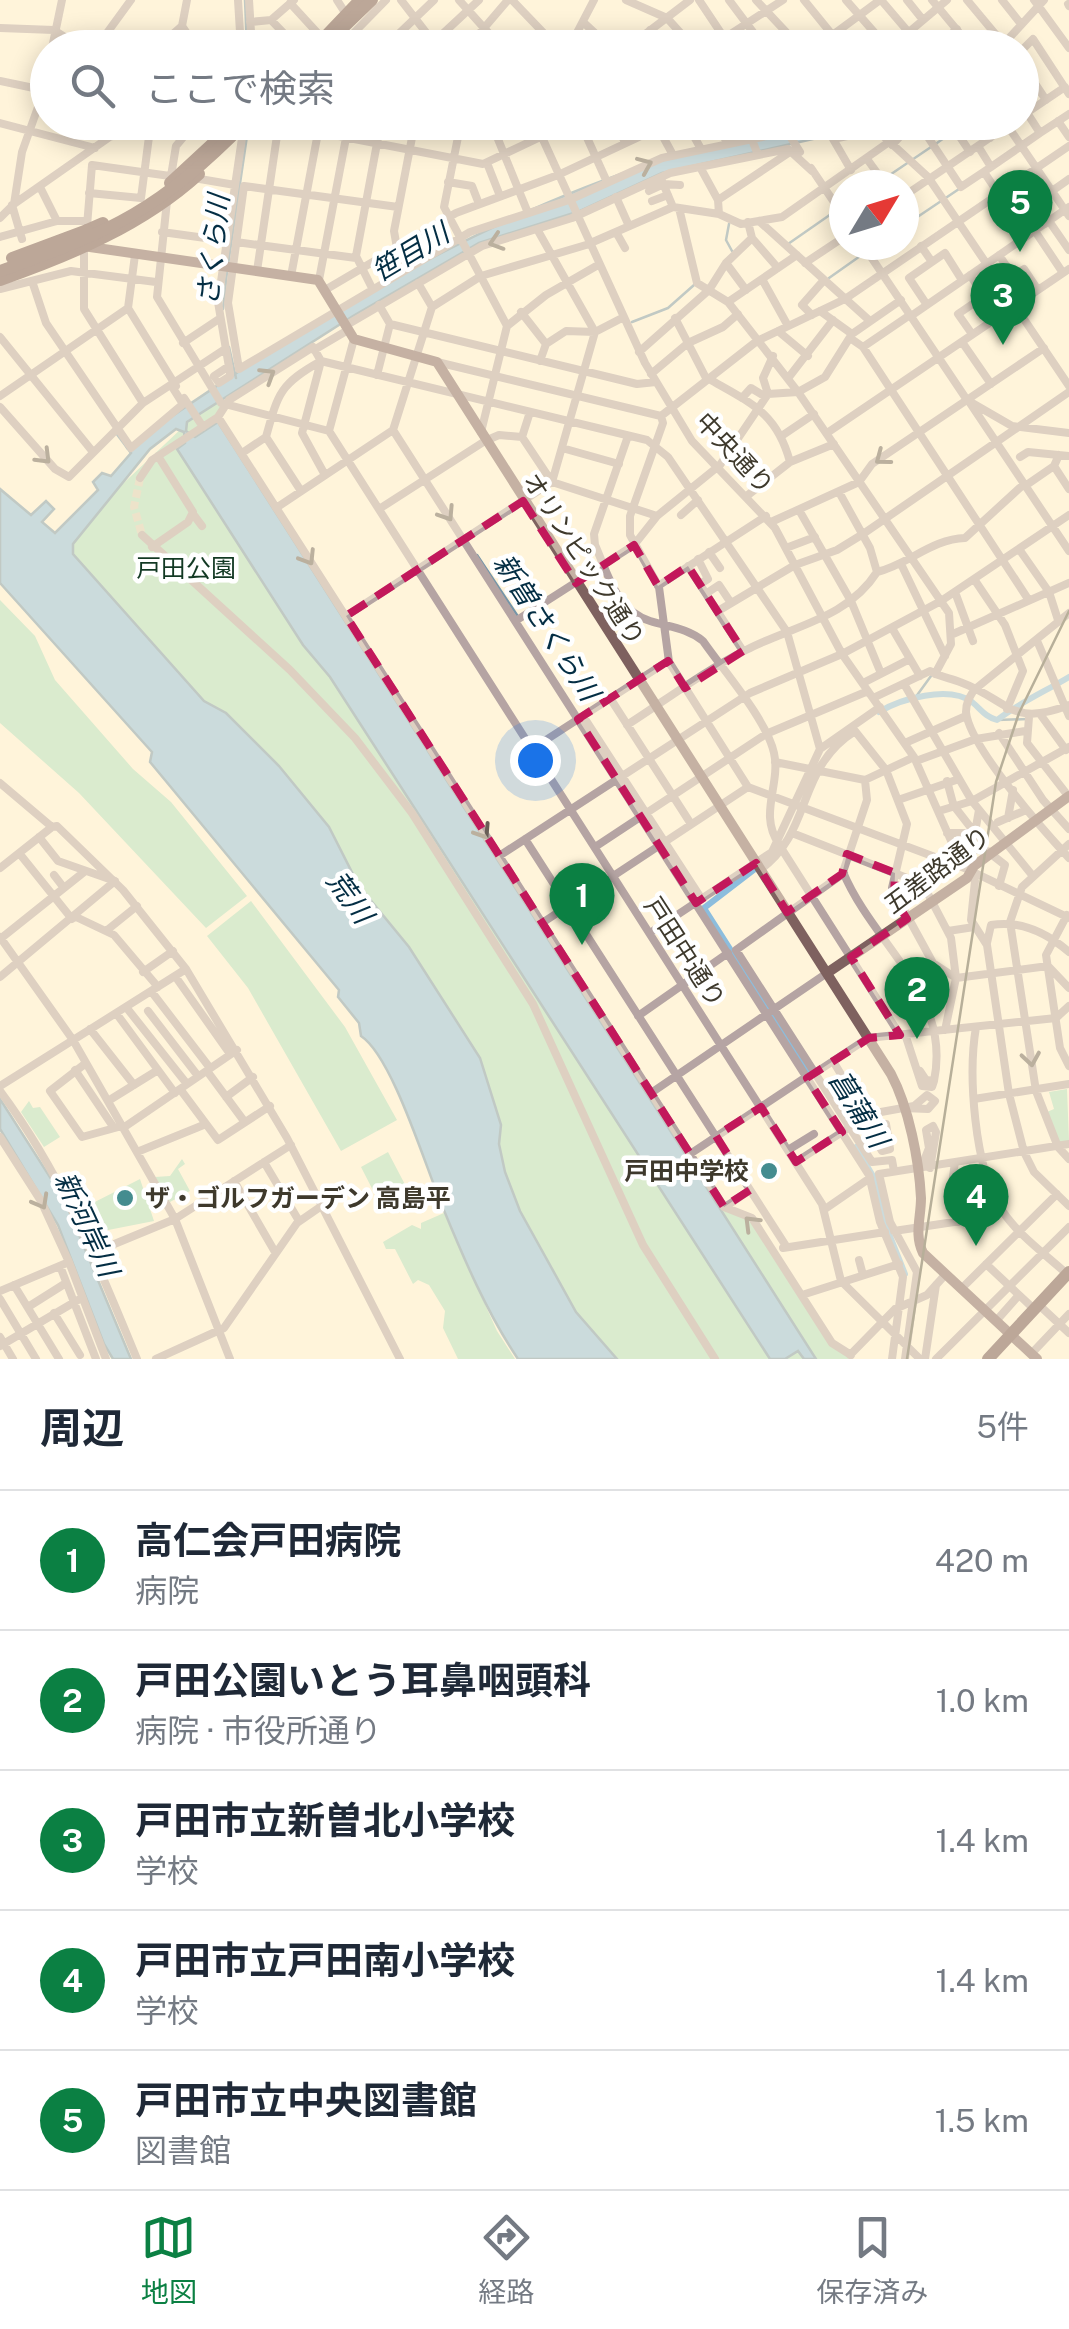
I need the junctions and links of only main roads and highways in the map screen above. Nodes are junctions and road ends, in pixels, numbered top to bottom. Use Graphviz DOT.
graph roads {
  1 [pos="368,0"];
  2 [pos="334,30"];
  3 [pos="337,30"];
  4 [pos="349,30"];
  5 [pos="224,140"];
  6 [pos="227,140"];
  7 [pos="230,140"];
  8 [pos="107,228"];
  9 [pos="87,236"];
  10 [pos="0,269"];
  11 [pos="1069,796"];
  12 [pos="827,973"];
  13 [pos="1068,1276"];
  14 [pos="1012,1335"];
  15 [pos="1034,1356"];
  16 [pos="991,1359"];
  1 -- 2 [label="highway"];
  1 -- 3 [label="highway, bridge"];
  1 -- 4 [label="highway"];
  5 -- 8 [label="highway"];
  6 -- 10 [label="highway, bridge"];
  7 -- 8 [label="highway"];
  8 -- 9 [label="highway"];
  9 -- 10 [label="highway, bridge"];
  9 -- 10 [label="highway"];
  9 -- 10 [label="highway"];
  9 -- 12 [label="main road, オリンピック通り"];
  11 -- 12 [label="main road, 五差路通り"];
  12 -- 14 [label="main road, オリンピック通り"];
  13 -- 14 [label="highway"];
  14 -- 15 [label="main road, オリンピック通り"];
  14 -- 16 [label="highway"];
}
